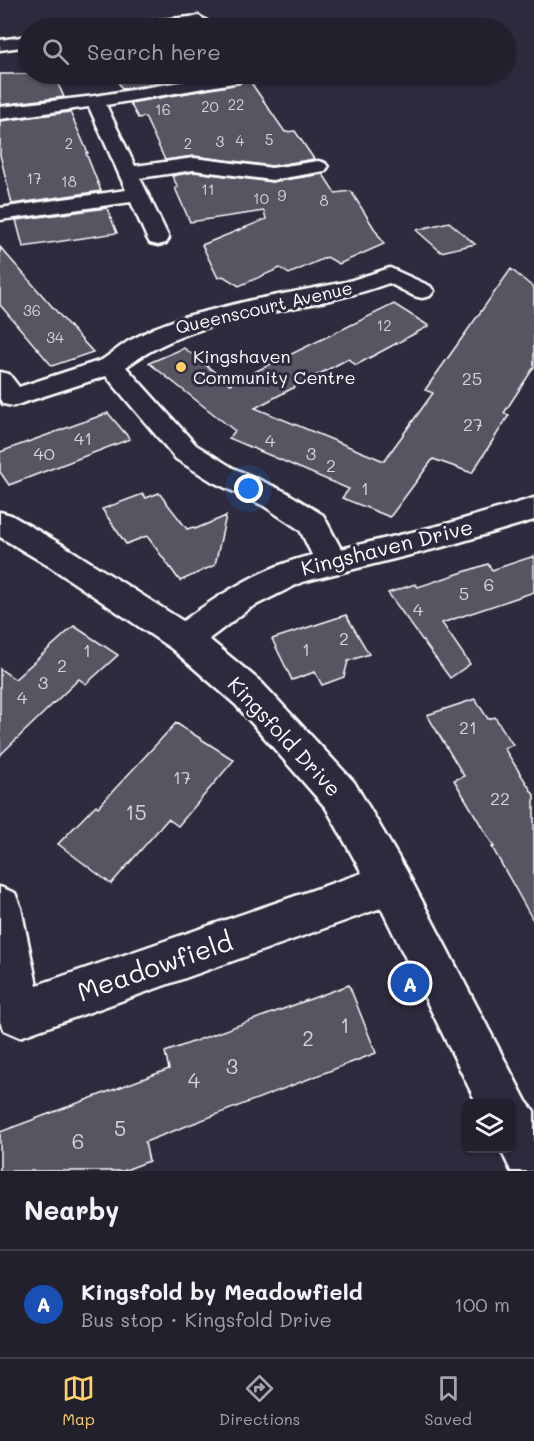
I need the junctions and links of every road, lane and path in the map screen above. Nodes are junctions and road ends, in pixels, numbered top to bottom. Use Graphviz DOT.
graph roads {
  1 [pos="18,42"];
  2 [pos="0,45"];
  3 [pos="197,84"];
  4 [pos="95,101"];
  5 [pos="0,112"];
  6 [pos="318,167"];
  7 [pos="130,173"];
  8 [pos="138,195"];
  9 [pos="0,214"];
  10 [pos="158,238"];
  11 [pos="412,261"];
  12 [pos="390,275"];
  13 [pos="422,291"];
  14 [pos="111,366"];
  15 [pos="0,380"];
  16 [pos="534,509"];
  17 [pos="0,523"];
  18 [pos="331,561"];
  19 [pos="184,639"];
  20 [pos="391,884"];
  21 [pos="0,908"];
  22 [pos="500,1099"];
  23 [pos="516,1128"];
  24 [pos="534,1164"];
  1 -- 2 [label="street"];
  3 -- 4 [label="street"];
  4 -- 5 [label="street"];
  4 -- 7 [label="street"];
  6 -- 7 [label="street"];
  7 -- 8 [label="street"];
  8 -- 9 [label="street"];
  8 -- 10 [label="street"];
  11 -- 12 [label="street, Queenscourt Avenue"];
  12 -- 13 [label="street"];
  12 -- 14 [label="street, Queenscourt Avenue"];
  14 -- 15 [label="street, Queenscourt Avenue"];
  14 -- 18 [label="street"];
  16 -- 18 [label="street, Kingshaven Drive"];
  17 -- 19 [label="street, Kingsfold Drive"];
  18 -- 19 [label="street, Kingshaven Drive"];
  19 -- 20 [label="street, Kingsfold Drive"];
  20 -- 21 [label="street, Meadowfield"];
  20 -- 22 [label="street, Kingsfold Drive"];
  23 -- 24 [label="street"];
}
